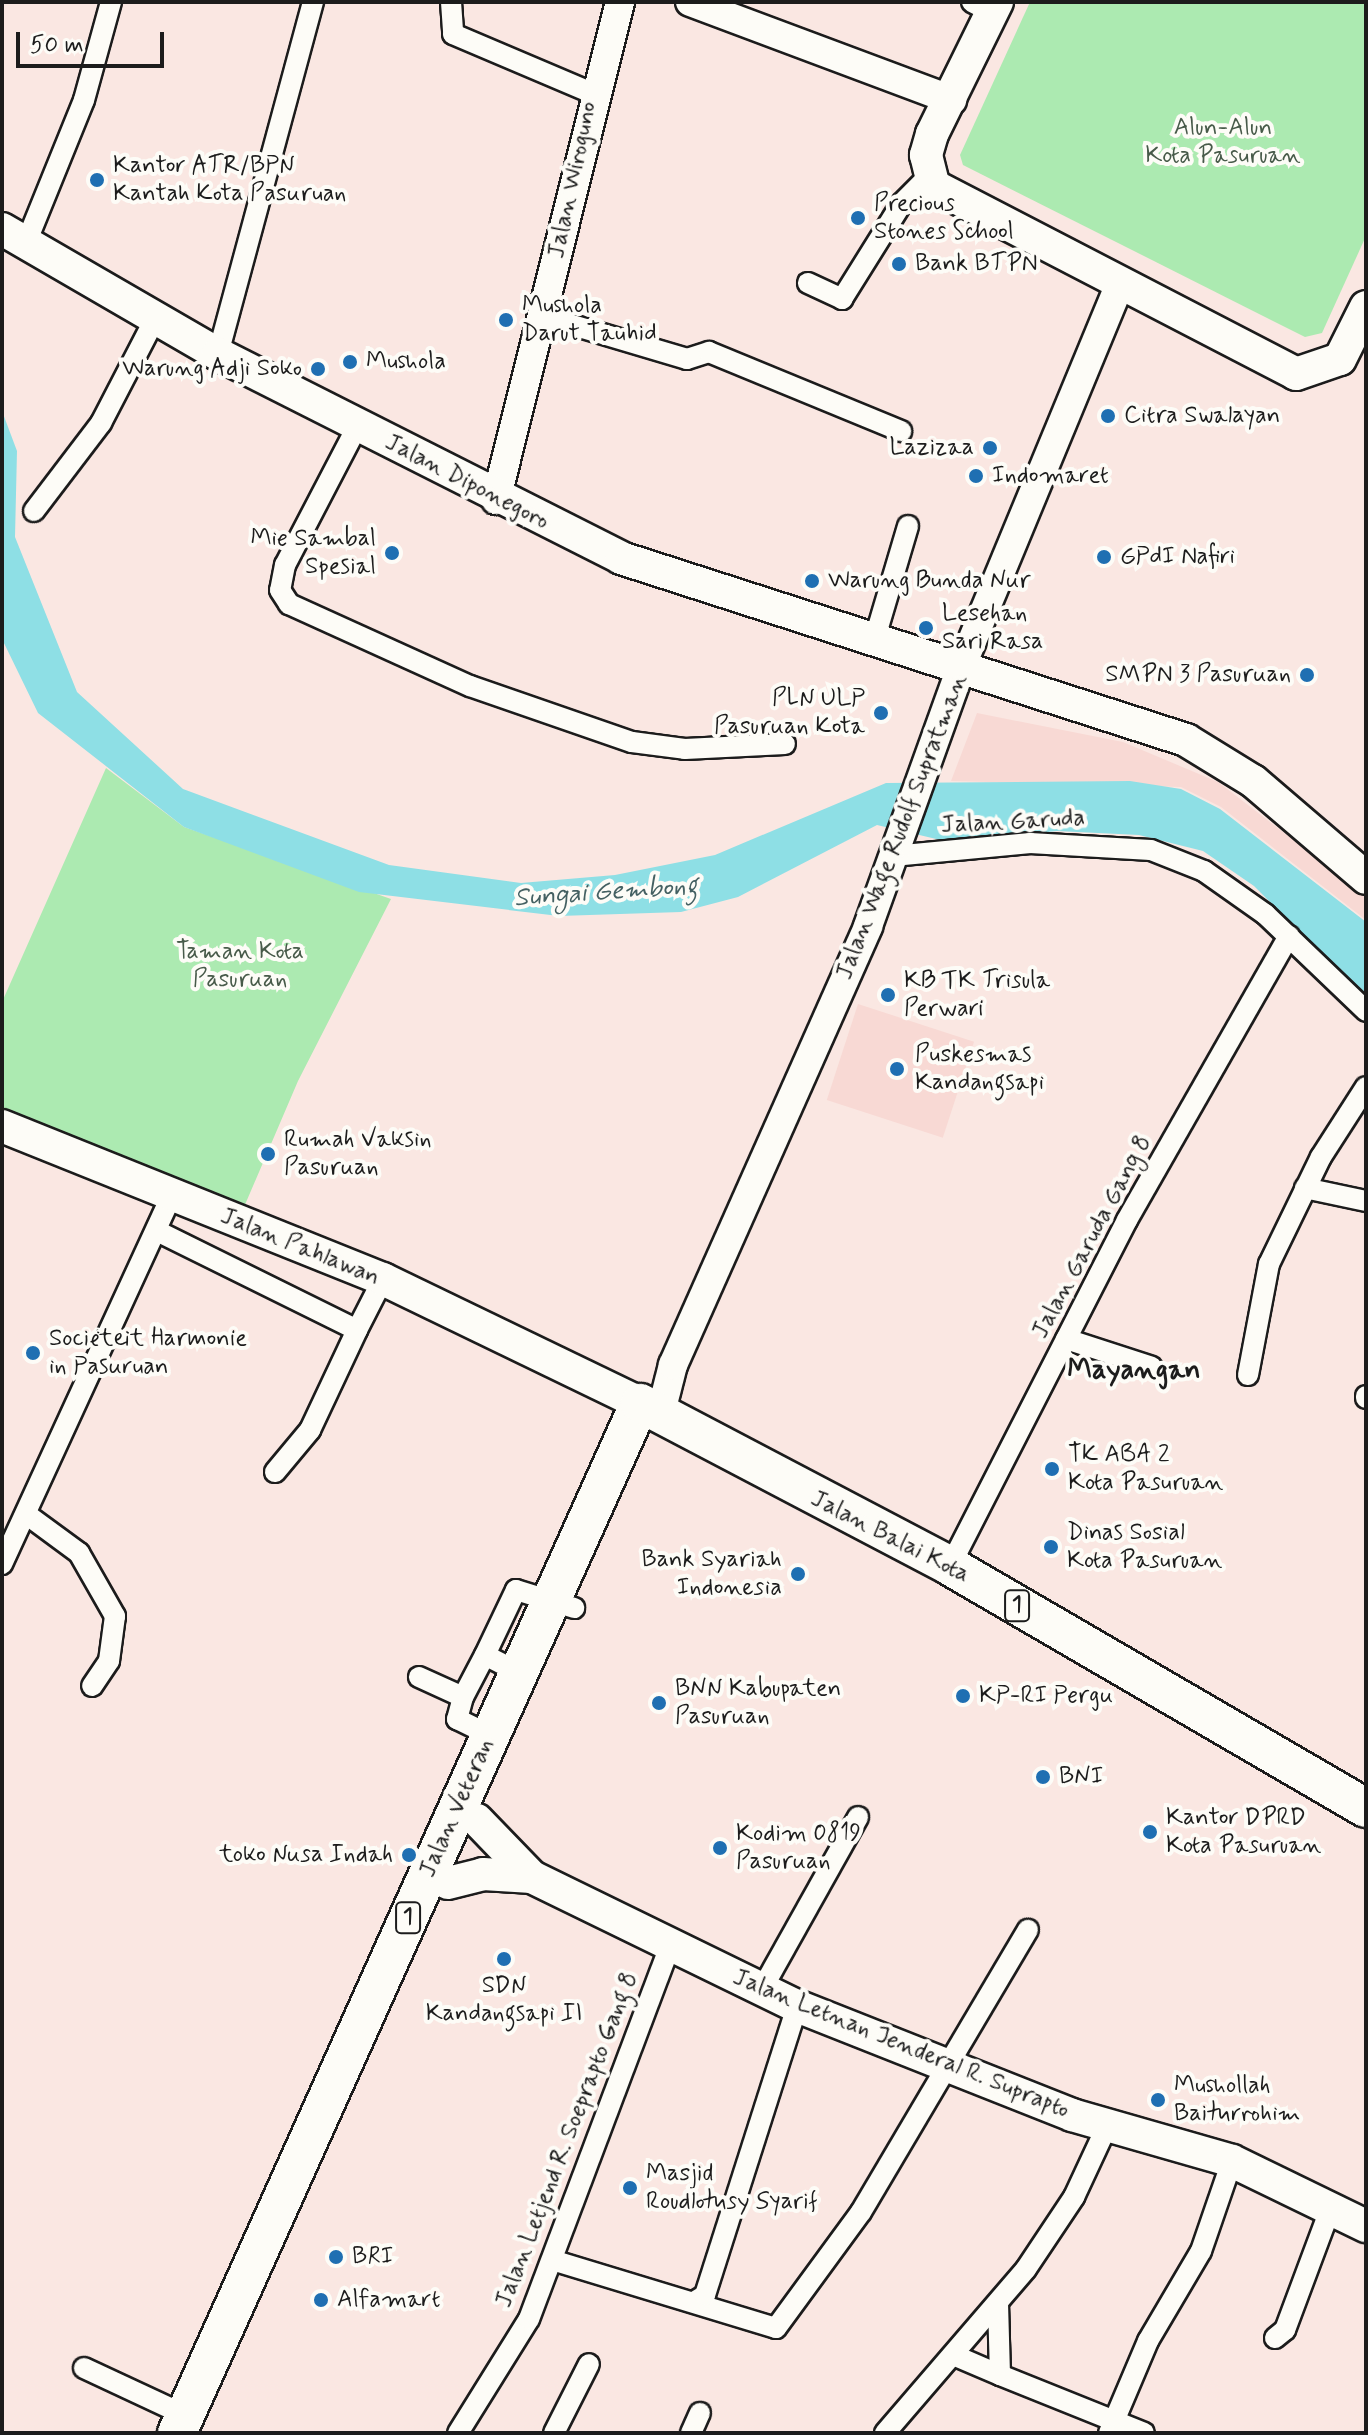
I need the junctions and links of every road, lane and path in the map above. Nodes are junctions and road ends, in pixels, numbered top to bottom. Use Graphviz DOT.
graph roads {
  1 [pos="111,2"];
  2 [pos="313,2"];
  3 [pos="451,2"];
  4 [pos="620,2"];
  5 [pos="690,2"];
  6 [pos="987,5"];
  7 [pos="592,93"];
  8 [pos="952,100"];
  9 [pos="929,176"];
  10 [pos="14,236"];
  11 [pos="808,283"];
  12 [pos="1120,284"];
  13 [pos="542,316"];
  14 [pos="156,317"];
  15 [pos="1360,319"];
  16 [pos="218,354"];
  17 [pos="358,425"];
  18 [pos="901,431"];
  19 [pos="496,500"];
  20 [pos="34,511"];
  21 [pos="908,526"];
  22 [pos="874,641"];
  23 [pos="960,670"];
  24 [pos="785,744"];
  25 [pos="895,849"];
  26 [pos="1366,878"];
  27 [pos="1289,936"];
  28 [pos="1366,1011"];
  29 [pos="1366,1087"];
  30 [pos="2,1126"];
  31 [pos="1305,1188"];
  32 [pos="171,1196"];
  33 [pos="1366,1201"];
  34 [pos="159,1232"];
  35 [pos="383,1279"];
  36 [pos="357,1330"];
  37 [pos="1066,1339"];
  38 [pos="1152,1367"];
  39 [pos="1248,1375"];
  40 [pos="650,1410"];
  41 [pos="275,1472"];
  42 [pos="26,1514"];
  43 [pos="2,1564"];
  44 [pos="950,1566"];
  45 [pos="563,1603"];
  46 [pos="502,1663"];
  47 [pos="419,1677"];
  48 [pos="92,1686"];
  49 [pos="463,1697"];
  50 [pos="490,1735"];
  51 [pos="471,1806"];
  52 [pos="1366,1808"];
  53 [pos="858,1817"];
  54 [pos="532,1877"];
  55 [pos="448,1883"];
  56 [pos="1028,1930"];
  57 [pos="670,1945"];
  58 [pos="762,1989"];
  59 [pos="797,2006"];
  60 [pos="946,2067"];
  61 [pos="1108,2124"];
  62 [pos="1232,2161"];
  63 [pos="1331,2207"];
  64 [pos="1366,2226"];
  65 [pos="552,2260"];
  66 [pos="257,2285"];
  67 [pos="694,2302"];
  68 [pos="998,2303"];
  69 [pos="1275,2338"];
  70 [pos="958,2357"];
  71 [pos="589,2364"];
  72 [pos="84,2368"];
  73 [pos="1000,2375"];
  74 [pos="700,2413"];
  75 [pos="1112,2426"];
  76 [pos="188,2427"];
  77 [pos="458,2433"];
  78 [pos="554,2433"];
  79 [pos="691,2433"];
  80 [pos="885,2433"];
  81 [pos="1144,2433"];
  1 -- 10 [label="street"];
  2 -- 16 [label="street"];
  3 -- 7 [label="street"];
  4 -- 7 [label="main road, Jalan Wiroguno"];
  5 -- 8 [label="main road"];
  6 -- 8 [label="main road"];
  7 -- 13 [label="main road, Jalan Wiroguno"];
  8 -- 9 [label="main road"];
  9 -- 11 [label="street"];
  9 -- 12 [label="main road"];
  10 -- 14 [label="main road, Jalan Diponegoro"];
  12 -- 15 [label="main road"];
  12 -- 23 [label="main road, Jalan Wage Rudolf Supratman"];
  13 -- 18 [label="street"];
  13 -- 19 [label="main road, Jalan Wiroguno"];
  14 -- 16 [label="main road, Jalan Diponegoro"];
  14 -- 20 [label="street"];
  16 -- 17 [label="main road, Jalan Diponegoro"];
  17 -- 19 [label="main road, Jalan Diponegoro"];
  17 -- 24 [label="street"];
  19 -- 22 [label="main road, Jalan Diponegoro"];
  21 -- 22 [label="street"];
  22 -- 23 [label="main road, Jalan Diponegoro"];
  23 -- 25 [label="main road, Jalan Wage Rudolf Supratman"];
  23 -- 26 [label="main road, Jalan Diponegoro"];
  25 -- 27 [label="street, Jalan Garuda"];
  25 -- 40 [label="main road, Jalan Wage Rudolf Supratman"];
  27 -- 28 [label="street, Jalan Garuda"];
  27 -- 37 [label="street, Jalan Garuda Gang 8"];
  29 -- 31 [label="street"];
  30 -- 32 [label="main road, Jalan Pahlawan"];
  31 -- 33 [label="street"];
  31 -- 39 [label="street"];
  32 -- 34 [label="street"];
  32 -- 35 [label="main road, Jalan Pahlawan"];
  34 -- 36 [label="street"];
  34 -- 42 [label="street"];
  35 -- 36 [label="street"];
  35 -- 40 [label="main road, Jalan Pahlawan"];
  36 -- 41 [label="street"];
  37 -- 38 [label="street"];
  37 -- 44 [label="street, Jalan Garuda Gang 8"];
  40 -- 44 [label="highway, Jalan Balai Kota / 1"];
  40 -- 45 [label="highway, Jalan Veteran / 1"];
  42 -- 43 [label="street"];
  42 -- 48 [label="street"];
  44 -- 52 [label="highway, Jalan Balai Kota / 1"];
  45 -- 46 [label="highway, Jalan Veteran / 1"];
  45 -- 51 [label="highway, Jalan Veteran / 1"];
  46 -- 49 [label="street"];
  46 -- 50 [label="highway, Jalan Veteran / 1"];
  47 -- 49 [label="street"];
  49 -- 50 [label="street"];
  50 -- 51 [label="highway, Jalan Veteran / 1"];
  51 -- 54 [label="main road"];
  51 -- 55 [label="highway, Jalan Veteran / 1"];
  51 -- 66 [label="highway, Jalan Veteran / 1"];
  53 -- 58 [label="street"];
  54 -- 55 [label="main road, 1"];
  54 -- 57 [label="main road, Jalan Letnan Jenderal R. Suprapto"];
  55 -- 66 [label="highway, Jalan Veteran / 1"];
  56 -- 60 [label="street"];
  57 -- 58 [label="main road, Jalan Letnan Jenderal R. Suprapto"];
  57 -- 65 [label="street, Jalan Letjend R. Soeprapto Gang 8"];
  58 -- 59 [label="main road, Jalan Letnan Jenderal R. Suprapto"];
  59 -- 60 [label="main road, Jalan Letnan Jenderal R. Suprapto"];
  59 -- 67 [label="street"];
  60 -- 61 [label="main road, Jalan Letnan Jenderal R. Suprapto"];
  60 -- 67 [label="street"];
  61 -- 62 [label="main road, Jalan Letnan Jenderal R. Suprapto"];
  61 -- 68 [label="street"];
  62 -- 63 [label="main road, Jalan Letnan Jenderal R. Suprapto"];
  62 -- 75 [label="street"];
  63 -- 64 [label="main road, Jalan Letnan Jenderal R. Suprapto"];
  63 -- 69 [label="street"];
  65 -- 67 [label="street"];
  65 -- 77 [label="street, Jalan Letjend R. Soeprapto Gang 8"];
  66 -- 76 [label="highway, Jalan Veteran / 1"];
  68 -- 70 [label="street"];
  68 -- 73 [label="street"];
  70 -- 73 [label="street"];
  70 -- 80 [label="street"];
  71 -- 78 [label="street"];
  72 -- 76 [label="street"];
  73 -- 75 [label="street"];
  74 -- 79 [label="street"];
  75 -- 81 [label="street"];
}
